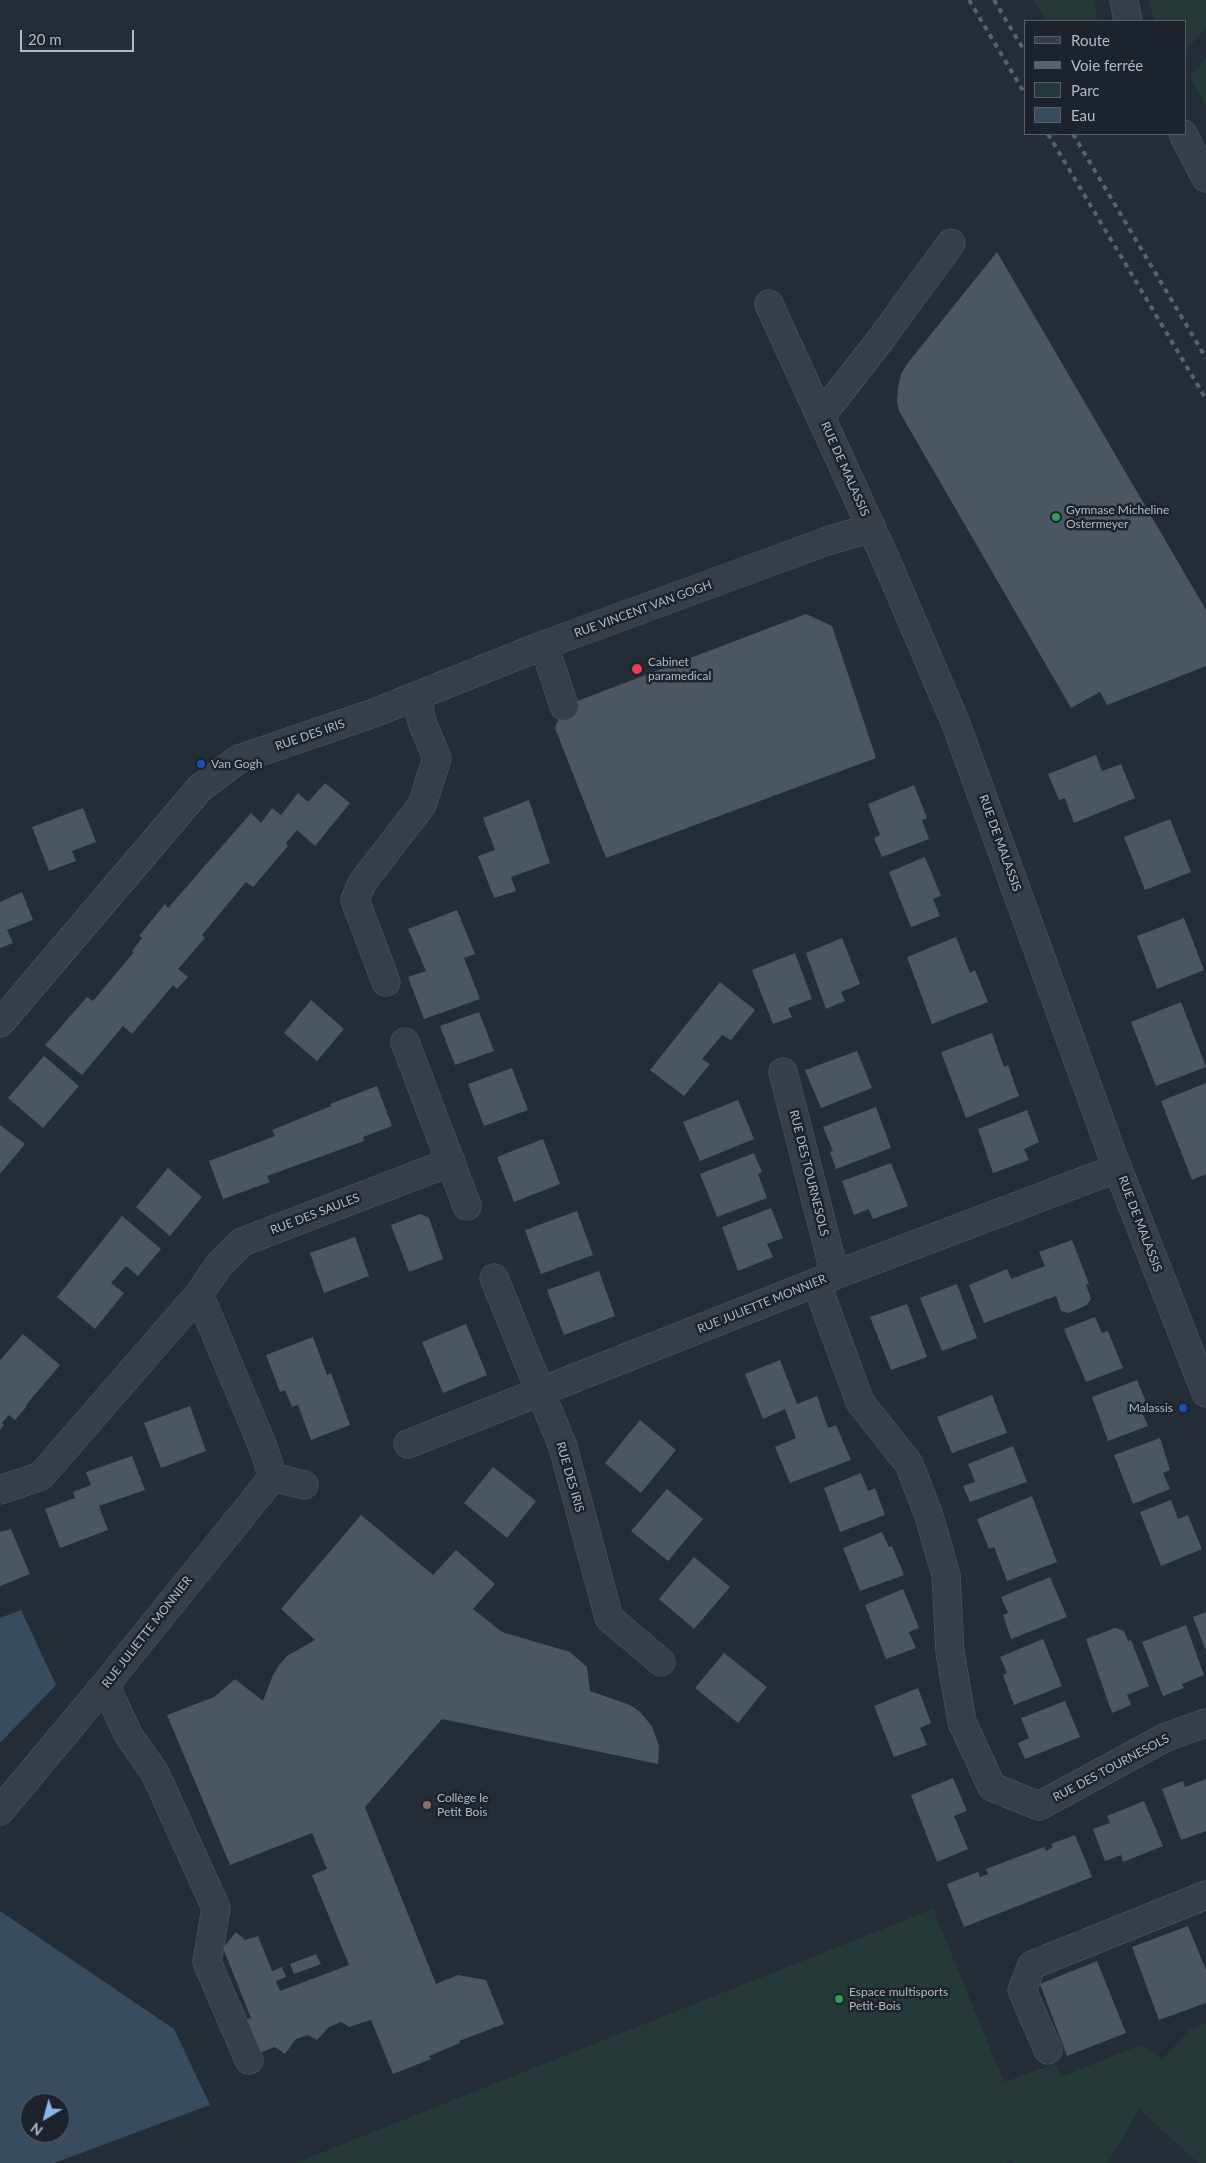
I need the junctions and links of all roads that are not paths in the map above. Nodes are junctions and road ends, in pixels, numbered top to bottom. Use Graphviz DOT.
graph roads {
  1 [pos="1124,0"];
  2 [pos="1128,20"];
  3 [pos="1184,135"];
  4 [pos="1206,178"];
  5 [pos="951,243"];
  6 [pos="769,304"];
  7 [pos="821,416"];
  8 [pos="872,528"];
  9 [pos="544,645"];
  10 [pos="416,696"];
  11 [pos="564,706"];
  12 [pos="386,982"];
  13 [pos="0,1024"];
  14 [pos="405,1042"];
  15 [pos="783,1072"];
  16 [pos="451,1162"];
  17 [pos="1118,1168"];
  18 [pos="466,1206"];
  19 [pos="494,1278"];
  20 [pos="825,1279"];
  21 [pos="199,1294"];
  22 [pos="541,1393"];
  23 [pos="1206,1394"];
  24 [pos="408,1444"];
  25 [pos="273,1477"];
  26 [pos="304,1484"];
  27 [pos="0,1490"];
  28 [pos="661,1662"];
  29 [pos="105,1685"];
  30 [pos="1206,1723"];
  31 [pos="0,1811"];
  32 [pos="1206,1895"];
  33 [pos="1048,2050"];
  34 [pos="249,2060"];
  1 -- 2 [label="street"];
  3 -- 4 [label="street"];
  5 -- 7 [label="street"];
  6 -- 7 [label="street, RUE DE MALASSIS"];
  7 -- 8 [label="street, RUE DE MALASSIS"];
  8 -- 9 [label="street, RUE VINCENT VAN GOGH"];
  8 -- 17 [label="street, RUE DE MALASSIS"];
  9 -- 10 [label="street, RUE VINCENT VAN GOGH"];
  9 -- 11 [label="street"];
  10 -- 12 [label="street"];
  10 -- 13 [label="street, RUE DES IRIS"];
  14 -- 16 [label="street"];
  15 -- 20 [label="street, RUE DES TOURNESOLS"];
  16 -- 18 [label="street"];
  16 -- 21 [label="street, RUE DES SAULES"];
  17 -- 20 [label="street, RUE JULIETTE MONNIER"];
  17 -- 23 [label="street, RUE DE MALASSIS"];
  19 -- 22 [label="street, RUE DES IRIS"];
  20 -- 22 [label="street, RUE JULIETTE MONNIER"];
  20 -- 30 [label="street, RUE DES TOURNESOLS"];
  21 -- 25 [label="street"];
  21 -- 27 [label="street, RUE DES SAULES"];
  22 -- 24 [label="street, RUE JULIETTE MONNIER"];
  22 -- 28 [label="street, RUE DES IRIS"];
  25 -- 26 [label="street"];
  25 -- 29 [label="street, RUE JULIETTE MONNIER"];
  29 -- 31 [label="street, RUE JULIETTE MONNIER"];
  29 -- 34 [label="street"];
  32 -- 33 [label="street"];
}
